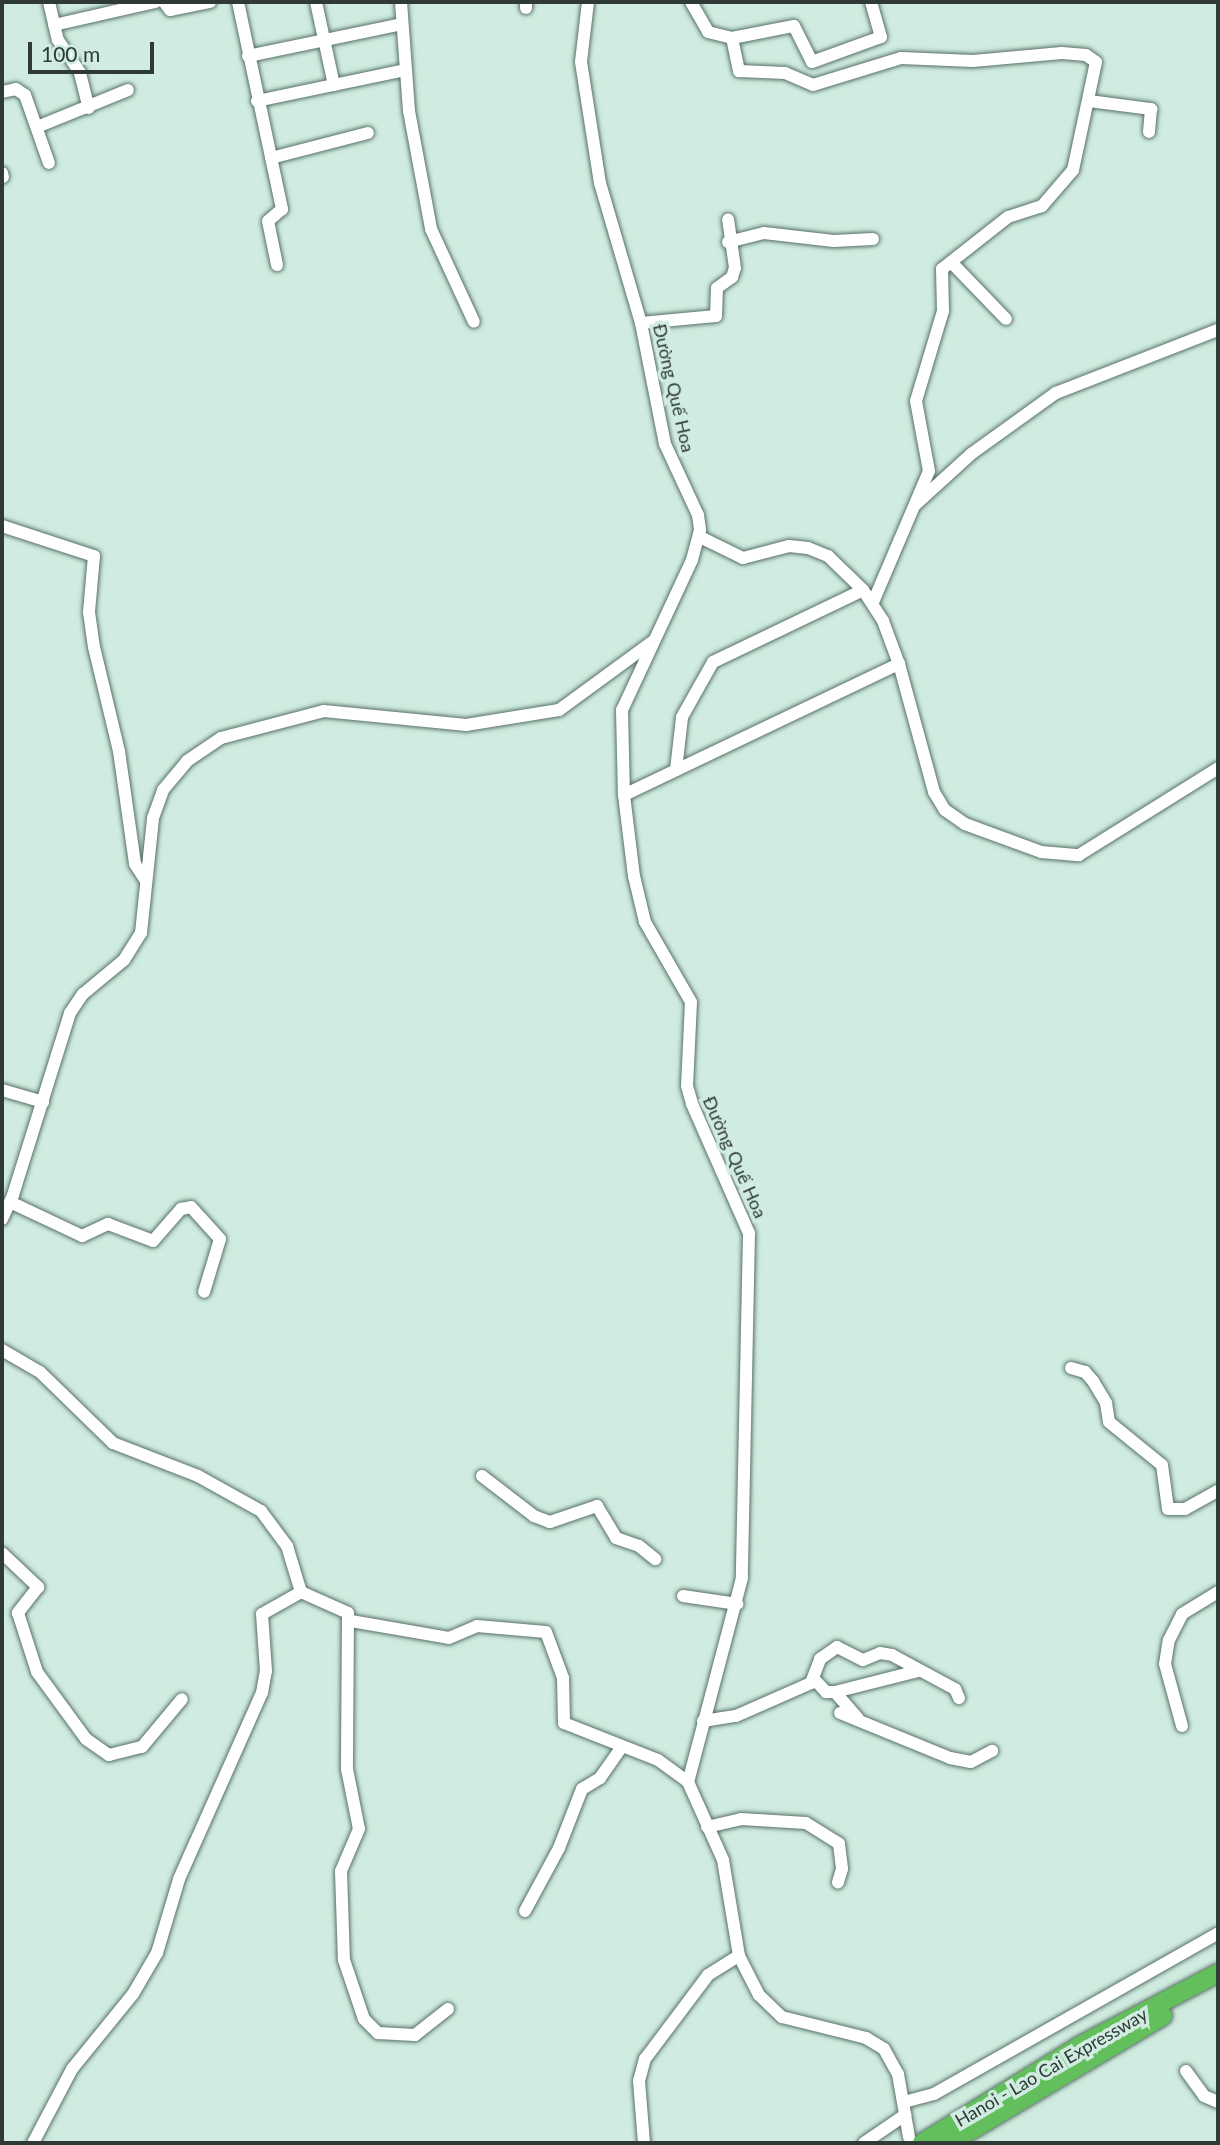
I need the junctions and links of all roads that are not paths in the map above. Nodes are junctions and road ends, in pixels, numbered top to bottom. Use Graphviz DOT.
graph roads {
  1 [pos="49,2"];
  2 [pos="155,2"];
  3 [pos="164,2"];
  4 [pos="210,2"];
  5 [pos="239,2"];
  6 [pos="316,2"];
  7 [pos="401,2"];
  8 [pos="588,2"];
  9 [pos="691,2"];
  10 [pos="872,2"];
  11 [pos="402,24"];
  12 [pos="54,25"];
  13 [pos="732,38"];
  14 [pos="324,39"];
  15 [pos="248,55"];
  16 [pos="405,70"];
  17 [pos="334,85"];
  18 [pos="128,90"];
  19 [pos="2,93"];
  20 [pos="257,101"];
  21 [pos="1089,101"];
  22 [pos="89,108"];
  23 [pos="37,127"];
  24 [pos="1149,132"];
  25 [pos="368,133"];
  26 [pos="271,158"];
  27 [pos="49,163"];
  28 [pos="728,219"];
  29 [pos="873,239"];
  30 [pos="729,242"];
  31 [pos="951,262"];
  32 [pos="277,265"];
  33 [pos="1006,319"];
  34 [pos="474,322"];
  35 [pos="641,323"];
  36 [pos="1218,330"];
  37 [pos="912,507"];
  38 [pos="2,526"];
  39 [pos="700,537"];
  40 [pos="863,590"];
  41 [pos="873,602"];
  42 [pos="655,639"];
  43 [pos="899,664"];
  44 [pos="1218,768"];
  45 [pos="676,770"];
  46 [pos="624,795"];
  47 [pos="146,881"];
  48 [pos="2,1090"];
  49 [pos="43,1102"];
  50 [pos="10,1202"];
  51 [pos="2,1219"];
  52 [pos="204,1292"];
  53 [pos="2,1350"];
  54 [pos="1071,1368"];
  55 [pos="482,1476"];
  56 [pos="1218,1491"];
  57 [pos="2,1553"];
  58 [pos="655,1559"];
  59 [pos="301,1592"];
  60 [pos="1218,1592"];
  61 [pos="683,1597"];
  62 [pos="737,1604"];
  63 [pos="351,1621"];
  64 [pos="918,1671"];
  65 [pos="814,1679"];
  66 [pos="835,1692"];
  67 [pos="959,1698"];
  68 [pos="183,1699"];
  69 [pos="840,1713"];
  70 [pos="703,1721"];
  71 [pos="864,1726"];
  72 [pos="1182,1726"];
  73 [pos="622,1747"];
  74 [pos="992,1751"];
  75 [pos="688,1782"];
  76 [pos="707,1827"];
  77 [pos="838,1882"];
  78 [pos="525,1911"];
  79 [pos="1218,1933"];
  80 [pos="739,1956"];
  81 [pos="1218,1973"];
  82 [pos="1218,1986"];
  83 [pos="448,2008"];
  84 [pos="1186,2071"];
  85 [pos="1218,2102"];
  86 [pos="904,2109"];
  87 [pos="915,2140"];
  88 [pos="33,2143"];
  89 [pos="645,2143"];
  90 [pos="864,2143"];
  91 [pos="950,2143"];
  1 -- 12 [label="street"];
  2 -- 12 [label="street"];
  3 -- 4 [label="street"];
  5 -- 15 [label="street"];
  6 -- 14 [label="street"];
  7 -- 11 [label="street"];
  8 -- 35 [label="street, Đường Quế Hoa"];
  9 -- 13 [label="street"];
  10 -- 13 [label="street"];
  11 -- 14 [label="street"];
  11 -- 16 [label="street"];
  12 -- 22 [label="street"];
  13 -- 21 [label="street"];
  14 -- 15 [label="street"];
  14 -- 17 [label="street"];
  15 -- 20 [label="street"];
  16 -- 17 [label="street"];
  16 -- 34 [label="street"];
  17 -- 20 [label="street"];
  18 -- 22 [label="street"];
  19 -- 23 [label="street"];
  20 -- 26 [label="street"];
  21 -- 24 [label="street"];
  21 -- 31 [label="street"];
  22 -- 23 [label="street"];
  23 -- 27 [label="street"];
  25 -- 26 [label="street"];
  26 -- 32 [label="street"];
  28 -- 30 [label="street"];
  29 -- 30 [label="street"];
  30 -- 35 [label="street"];
  31 -- 33 [label="street"];
  31 -- 37 [label="street"];
  35 -- 39 [label="street, Đường Quế Hoa"];
  36 -- 37 [label="street"];
  37 -- 41 [label="street"];
  38 -- 47 [label="street"];
  39 -- 40 [label="street"];
  39 -- 42 [label="street, Đường Quế Hoa"];
  40 -- 41 [label="street"];
  40 -- 45 [label="street"];
  41 -- 43 [label="street"];
  42 -- 46 [label="street, Đường Quế Hoa"];
  42 -- 47 [label="street"];
  43 -- 44 [label="street"];
  43 -- 45 [label="street"];
  45 -- 46 [label="street"];
  46 -- 62 [label="street, Đường Quế Hoa"];
  47 -- 49 [label="street"];
  48 -- 49 [label="street"];
  49 -- 50 [label="street"];
  50 -- 51 [label="street"];
  50 -- 52 [label="street"];
  53 -- 59 [label="street"];
  54 -- 56 [label="street"];
  55 -- 58 [label="street"];
  57 -- 68 [label="street"];
  59 -- 63 [label="street"];
  59 -- 88 [label="street"];
  60 -- 72 [label="street"];
  61 -- 62 [label="street"];
  62 -- 70 [label="street, Đường Quế Hoa"];
  63 -- 73 [label="street"];
  63 -- 83 [label="street"];
  64 -- 65 [label="street"];
  64 -- 66 [label="street"];
  64 -- 67 [label="street"];
  65 -- 66 [label="street"];
  65 -- 70 [label="street"];
  66 -- 71 [label="street"];
  69 -- 71 [label="street"];
  70 -- 75 [label="street, Đường Quế Hoa"];
  71 -- 74 [label="street"];
  73 -- 75 [label="street"];
  73 -- 78 [label="street"];
  75 -- 76 [label="street"];
  76 -- 77 [label="street"];
  76 -- 80 [label="street"];
  79 -- 86 [label="street"];
  80 -- 86 [label="street"];
  80 -- 89 [label="street"];
  81 -- 87 [label="highway, Hanoi - Lao Cai Expressway"];
  82 -- 91 [label="highway, Hanoi - Lao Cai Expressway"];
  84 -- 85 [label="street"];
  86 -- 87 [label="street"];
  86 -- 90 [label="street"];
}
